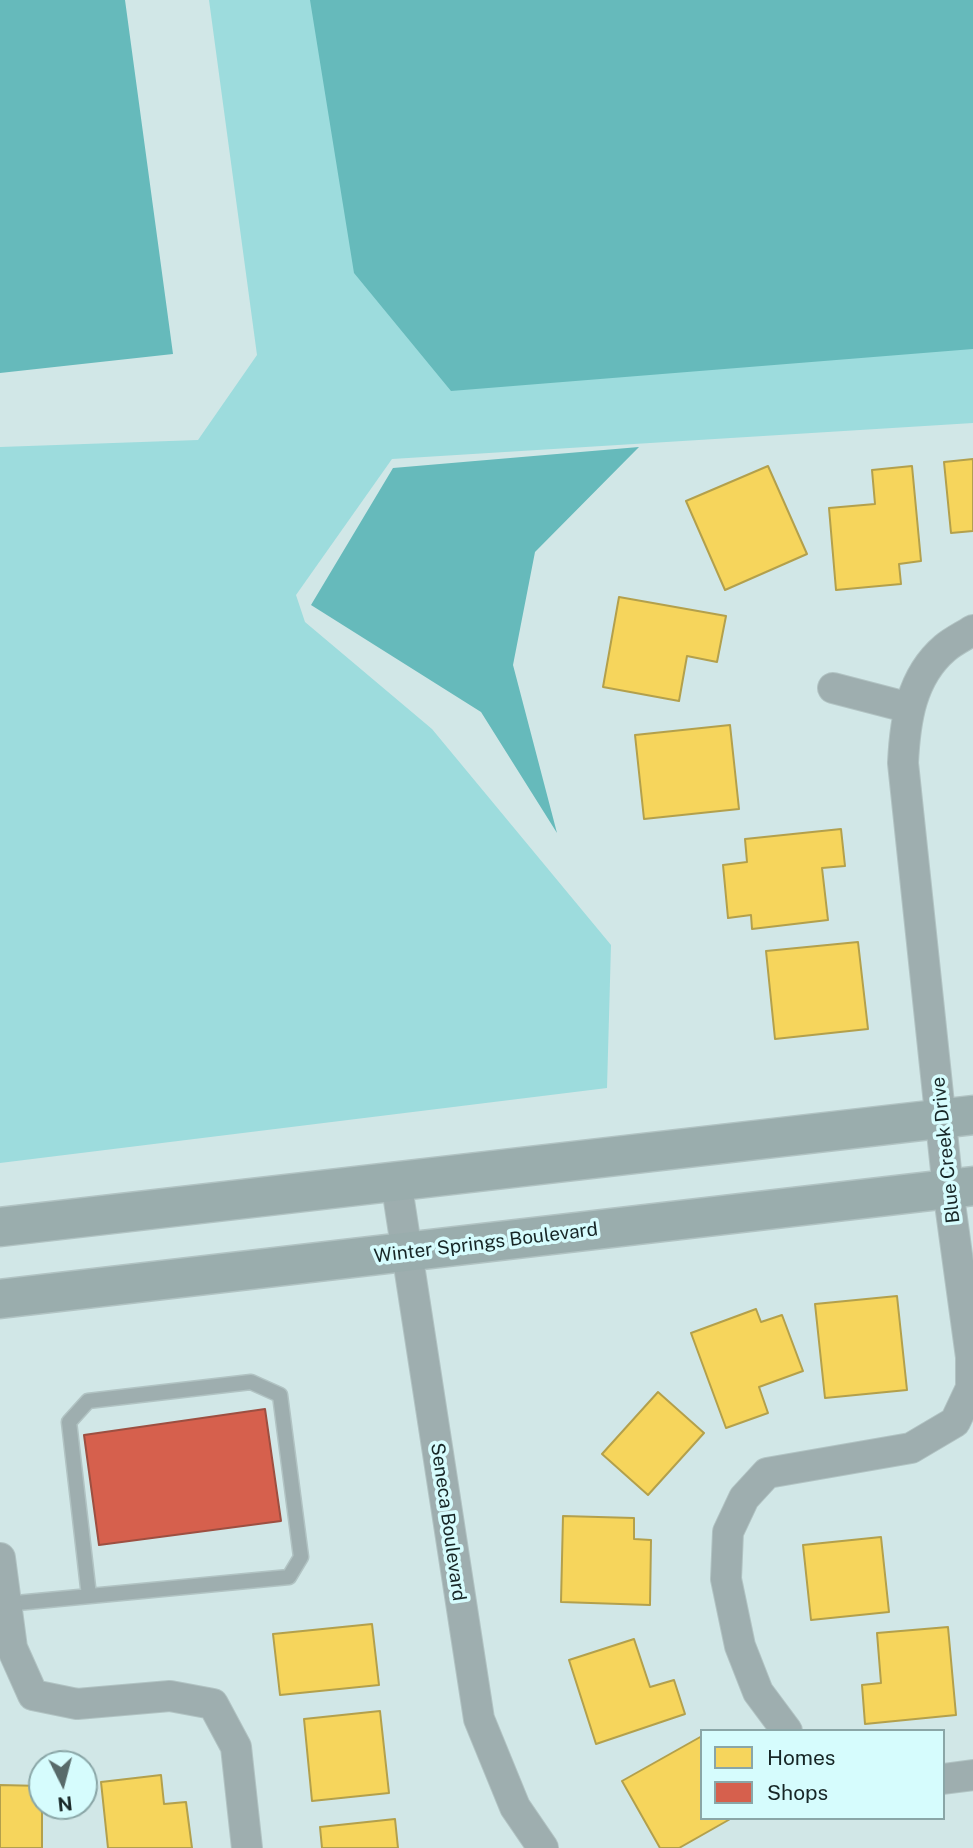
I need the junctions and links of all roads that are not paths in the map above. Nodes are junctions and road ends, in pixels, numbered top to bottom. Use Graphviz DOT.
graph roads {
  1 [pos="973,630"];
  2 [pos="833,688"];
  3 [pos="910,708"];
  4 [pos="958,1117"];
  5 [pos="396,1181"];
  6 [pos="961,1187"];
  7 [pos="0,1227"];
  8 [pos="407,1252"];
  9 [pos="0,1299"];
  10 [pos="0,1558"];
  11 [pos="89,1596"];
  12 [pos="6,1604"];
  13 [pos="786,1729"];
  14 [pos="973,1775"];
  15 [pos="945,1779"];
  16 [pos="247,1848"];
  17 [pos="543,1848"];
  1 -- 3 [label="street, Blue Creek Drive"];
  2 -- 3 [label="street"];
  3 -- 4 [label="street, Blue Creek Drive"];
  4 -- 5 [label="street"];
  4 -- 6 [label="street, Blue Creek Drive"];
  5 -- 7 [label="street"];
  5 -- 8 [label="street, Seneca Boulevard"];
  6 -- 8 [label="street, Winter Springs Boulevard"];
  6 -- 13 [label="street, Blue Creek Drive"];
  8 -- 9 [label="street, Winter Springs Boulevard"];
  8 -- 17 [label="street, Seneca Boulevard"];
  10 -- 12 [label="street"];
  11 -- 11 [label="lane"];
  11 -- 12 [label="lane"];
  12 -- 16 [label="street"];
  14 -- 15 [label="street"];
}
